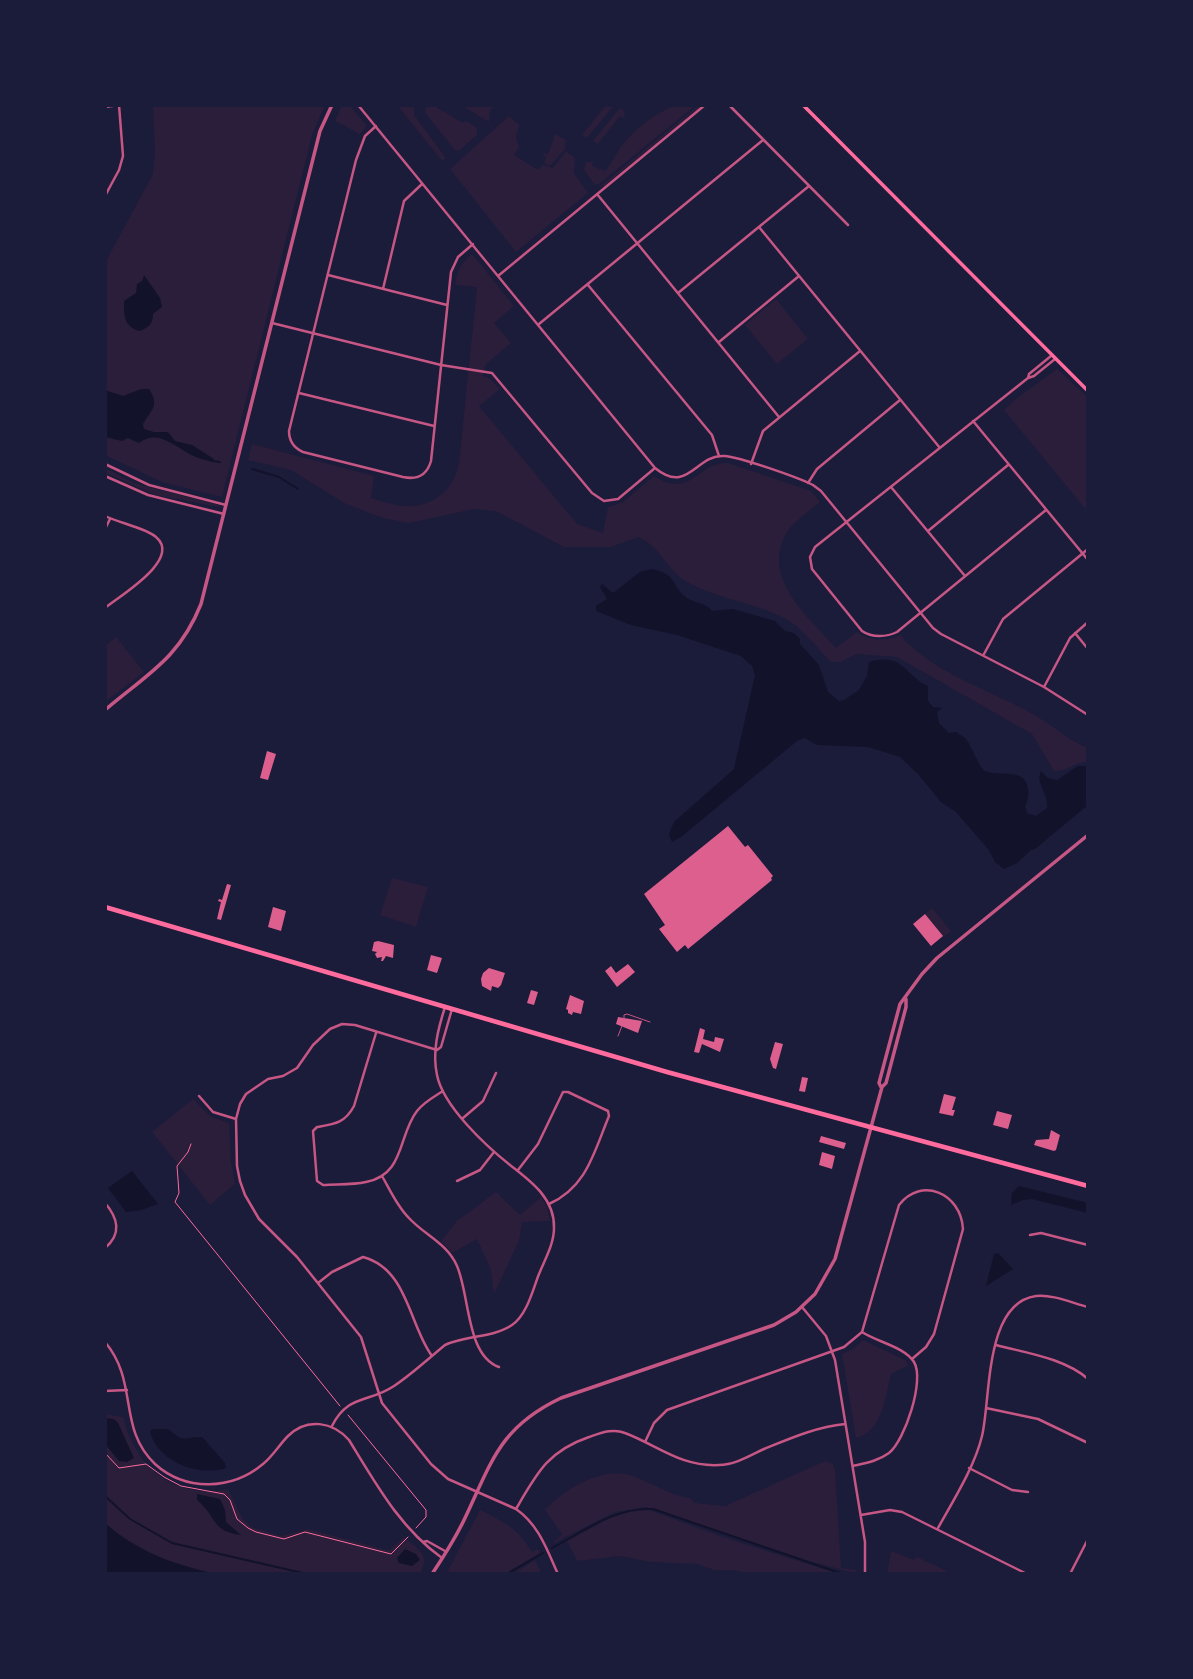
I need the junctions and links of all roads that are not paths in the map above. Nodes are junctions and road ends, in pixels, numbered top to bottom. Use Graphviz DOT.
graph roads {
  1 [pos="119,105"];
  2 [pos="332,105"];
  3 [pos="358,105"];
  4 [pos="705,105"];
  5 [pos="729,105"];
  6 [pos="803,105"];
  7 [pos="105,107"];
  8 [pos="376,126"];
  9 [pos="764,140"];
  10 [pos="423,183"];
  11 [pos="809,186"];
  12 [pos="597,194"];
  13 [pos="105,196"];
  14 [pos="848,225"];
  15 [pos="759,227"];
  16 [pos="472,244"];
  17 [pos="638,244"];
  18 [pos="328,275"];
  19 [pos="498,276"];
  20 [pos="799,276"];
  21 [pos="588,285"];
  22 [pos="383,289"];
  23 [pos="678,293"];
  24 [pos="447,305"];
  25 [pos="272,323"];
  26 [pos="539,324"];
  27 [pos="313,334"];
  28 [pos="719,342"];
  29 [pos="860,351"];
  30 [pos="1054,357"];
  31 [pos="441,365"];
  32 [pos="1088,391"];
  33 [pos="299,393"];
  34 [pos="900,400"];
  35 [pos="779,417"];
  36 [pos="973,421"];
  37 [pos="434,426"];
  38 [pos="940,448"];
  39 [pos="719,456"];
  40 [pos="105,464"];
  41 [pos="751,464"];
  42 [pos="1008,465"];
  43 [pos="654,468"];
  44 [pos="105,476"];
  45 [pos="808,483"];
  46 [pos="890,486"];
  47 [pos="226,505"];
  48 [pos="1046,510"];
  49 [pos="224,514"];
  50 [pos="105,516"];
  51 [pos="110,519"];
  52 [pos="846,522"];
  53 [pos="105,529"];
  54 [pos="928,531"];
  55 [pos="1088,549"];
  56 [pos="1082,554"];
  57 [pos="1088,560"];
  58 [pos="965,576"];
  59 [pos="105,608"];
  60 [pos="920,613"];
  61 [pos="1088,622"];
  62 [pos="1075,633"];
  63 [pos="1088,649"];
  64 [pos="984,654"];
  65 [pos="1044,687"];
  66 [pos="105,710"];
  67 [pos="1088,715"];
  68 [pos="1088,835"];
  69 [pos="105,908"];
  70 [pos="445,1007"];
  71 [pos="452,1009"];
  72 [pos="624,1019"];
  73 [pos="650,1023"];
  74 [pos="622,1026"];
  75 [pos="376,1032"];
  76 [pos="618,1036"];
  77 [pos="437,1050"];
  78 [pos="496,1073"];
  79 [pos="443,1091"];
  80 [pos="199,1096"];
  81 [pos="463,1118"];
  82 [pos="236,1119"];
  83 [pos="871,1127"];
  84 [pos="495,1152"];
  85 [pos="518,1171"];
  86 [pos="382,1176"];
  87 [pos="457,1181"];
  88 [pos="1088,1186"];
  89 [pos="105,1203"];
  90 [pos="549,1204"];
  91 [pos="1030,1235"];
  92 [pos="1088,1245"];
  93 [pos="105,1248"];
  94 [pos="318,1283"];
  95 [pos="802,1307"];
  96 [pos="1088,1307"];
  97 [pos="862,1332"];
  98 [pos="475,1336"];
  99 [pos="105,1342"];
  100 [pos="996,1345"];
  101 [pos="832,1351"];
  102 [pos="432,1356"];
  103 [pos="912,1359"];
  104 [pos="499,1367"];
  105 [pos="1088,1373"];
  106 [pos="1082,1374"];
  107 [pos="1088,1379"];
  108 [pos="127,1390"];
  109 [pos="105,1391"];
  110 [pos="379,1394"];
  111 [pos="985,1408"];
  112 [pos="845,1424"];
  113 [pos="332,1426"];
  114 [pos="645,1442"];
  115 [pos="1088,1443"];
  116 [pos="853,1466"];
  117 [pos="969,1468"];
  118 [pos="477,1492"];
  119 [pos="1028,1492"];
  120 [pos="516,1509"];
  121 [pos="861,1515"];
  122 [pos="938,1528"];
  123 [pos="1088,1539"];
  124 [pos="423,1542"];
  125 [pos="446,1552"];
  126 [pos="442,1558"];
  127 [pos="432,1574"];
  128 [pos="558,1574"];
  129 [pos="865,1574"];
  130 [pos="1027,1574"];
  131 [pos="1070,1574"];
  1 -- 7 [label="street"];
  1 -- 13 [label="street"];
  2 -- 25 [label="street"];
  3 -- 8 [label="street"];
  4 -- 12 [label="street"];
  5 -- 9 [label="street"];
  6 -- 30 [label="main road"];
  8 -- 10 [label="street"];
  8 -- 18 [label="street"];
  9 -- 11 [label="street"];
  9 -- 17 [label="street"];
  10 -- 16 [label="street"];
  10 -- 22 [label="street"];
  11 -- 14 [label="street"];
  11 -- 15 [label="street"];
  12 -- 17 [label="street"];
  12 -- 19 [label="street"];
  15 -- 20 [label="street"];
  15 -- 23 [label="street"];
  16 -- 19 [label="street"];
  16 -- 24 [label="street"];
  17 -- 21 [label="street"];
  17 -- 23 [label="street"];
  18 -- 22 [label="street"];
  18 -- 27 [label="street"];
  19 -- 26 [label="street"];
  20 -- 28 [label="street"];
  20 -- 29 [label="street"];
  21 -- 26 [label="street"];
  21 -- 39 [label="street"];
  22 -- 24 [label="street"];
  23 -- 28 [label="street"];
  24 -- 31 [label="street"];
  25 -- 27 [label="street"];
  25 -- 47 [label="street"];
  26 -- 43 [label="street"];
  27 -- 31 [label="street"];
  27 -- 33 [label="street"];
  28 -- 35 [label="street"];
  29 -- 34 [label="street"];
  29 -- 35 [label="street"];
  30 -- 32 [label="main road"];
  30 -- 36 [label="street"];
  31 -- 37 [label="street"];
  31 -- 43 [label="street"];
  33 -- 37 [label="street"];
  33 -- 37 [label="street"];
  34 -- 38 [label="street"];
  34 -- 45 [label="street"];
  35 -- 41 [label="street"];
  36 -- 38 [label="street"];
  36 -- 42 [label="street"];
  38 -- 46 [label="street"];
  39 -- 41 [label="street"];
  39 -- 43 [label="street"];
  40 -- 47 [label="street"];
  41 -- 45 [label="street"];
  42 -- 48 [label="street"];
  42 -- 54 [label="street"];
  44 -- 49 [label="street"];
  45 -- 52 [label="street"];
  46 -- 52 [label="street"];
  46 -- 54 [label="street"];
  47 -- 49 [label="street"];
  48 -- 56 [label="street"];
  48 -- 58 [label="street"];
  49 -- 66 [label="street"];
  50 -- 51 [label="street"];
  51 -- 53 [label="street"];
  51 -- 59 [label="street"];
  52 -- 60 [label="street"];
  52 -- 60 [label="street"];
  54 -- 58 [label="street"];
  55 -- 56 [label="street"];
  56 -- 57 [label="street"];
  56 -- 64 [label="street"];
  58 -- 60 [label="street"];
  60 -- 64 [label="street"];
  61 -- 62 [label="street"];
  62 -- 63 [label="street"];
  62 -- 65 [label="street"];
  64 -- 65 [label="street"];
  65 -- 67 [label="street"];
  68 -- 83 [label="street"];
  69 -- 70 [label="main road"];
  70 -- 71 [label="main road"];
  70 -- 77 [label="street"];
  71 -- 77 [label="street"];
  71 -- 83 [label="main road"];
  72 -- 73 [label="lane"];
  74 -- 76 [label="lane"];
  75 -- 77 [label="street"];
  75 -- 82 [label="street"];
  75 -- 86 [label="street"];
  77 -- 79 [label="street"];
  78 -- 81 [label="street"];
  79 -- 81 [label="street"];
  79 -- 86 [label="street"];
  80 -- 82 [label="street"];
  81 -- 84 [label="street"];
  82 -- 94 [label="street"];
  83 -- 88 [label="main road"];
  83 -- 95 [label="street"];
  84 -- 85 [label="street"];
  84 -- 87 [label="street"];
  85 -- 90 [label="street"];
  85 -- 90 [label="street"];
  86 -- 98 [label="street"];
  89 -- 93 [label="street"];
  90 -- 98 [label="street"];
  91 -- 92 [label="street"];
  94 -- 102 [label="street"];
  94 -- 110 [label="street"];
  95 -- 101 [label="street"];
  95 -- 118 [label="street"];
  96 -- 100 [label="street"];
  97 -- 101 [label="street"];
  97 -- 103 [label="street"];
  97 -- 103 [label="street"];
  98 -- 102 [label="street"];
  98 -- 104 [label="street"];
  99 -- 108 [label="street"];
  100 -- 106 [label="street"];
  100 -- 111 [label="street"];
  101 -- 112 [label="street"];
  101 -- 114 [label="street"];
  102 -- 110 [label="street"];
  103 -- 116 [label="street"];
  105 -- 106 [label="street"];
  106 -- 107 [label="street"];
  108 -- 109 [label="street"];
  108 -- 113 [label="street"];
  110 -- 113 [label="street"];
  110 -- 118 [label="street"];
  111 -- 115 [label="street"];
  111 -- 117 [label="street"];
  112 -- 114 [label="street"];
  112 -- 116 [label="street"];
  113 -- 124 [label="street"];
  114 -- 120 [label="street"];
  116 -- 121 [label="street"];
  117 -- 119 [label="street"];
  117 -- 122 [label="street"];
  118 -- 120 [label="street"];
  118 -- 125 [label="street"];
  120 -- 128 [label="street"];
  121 -- 122 [label="street"];
  121 -- 129 [label="street"];
  122 -- 130 [label="street"];
  123 -- 131 [label="street"];
  124 -- 125 [label="street"];
  124 -- 126 [label="street"];
  125 -- 126 [label="street"];
  126 -- 127 [label="street"];
}
